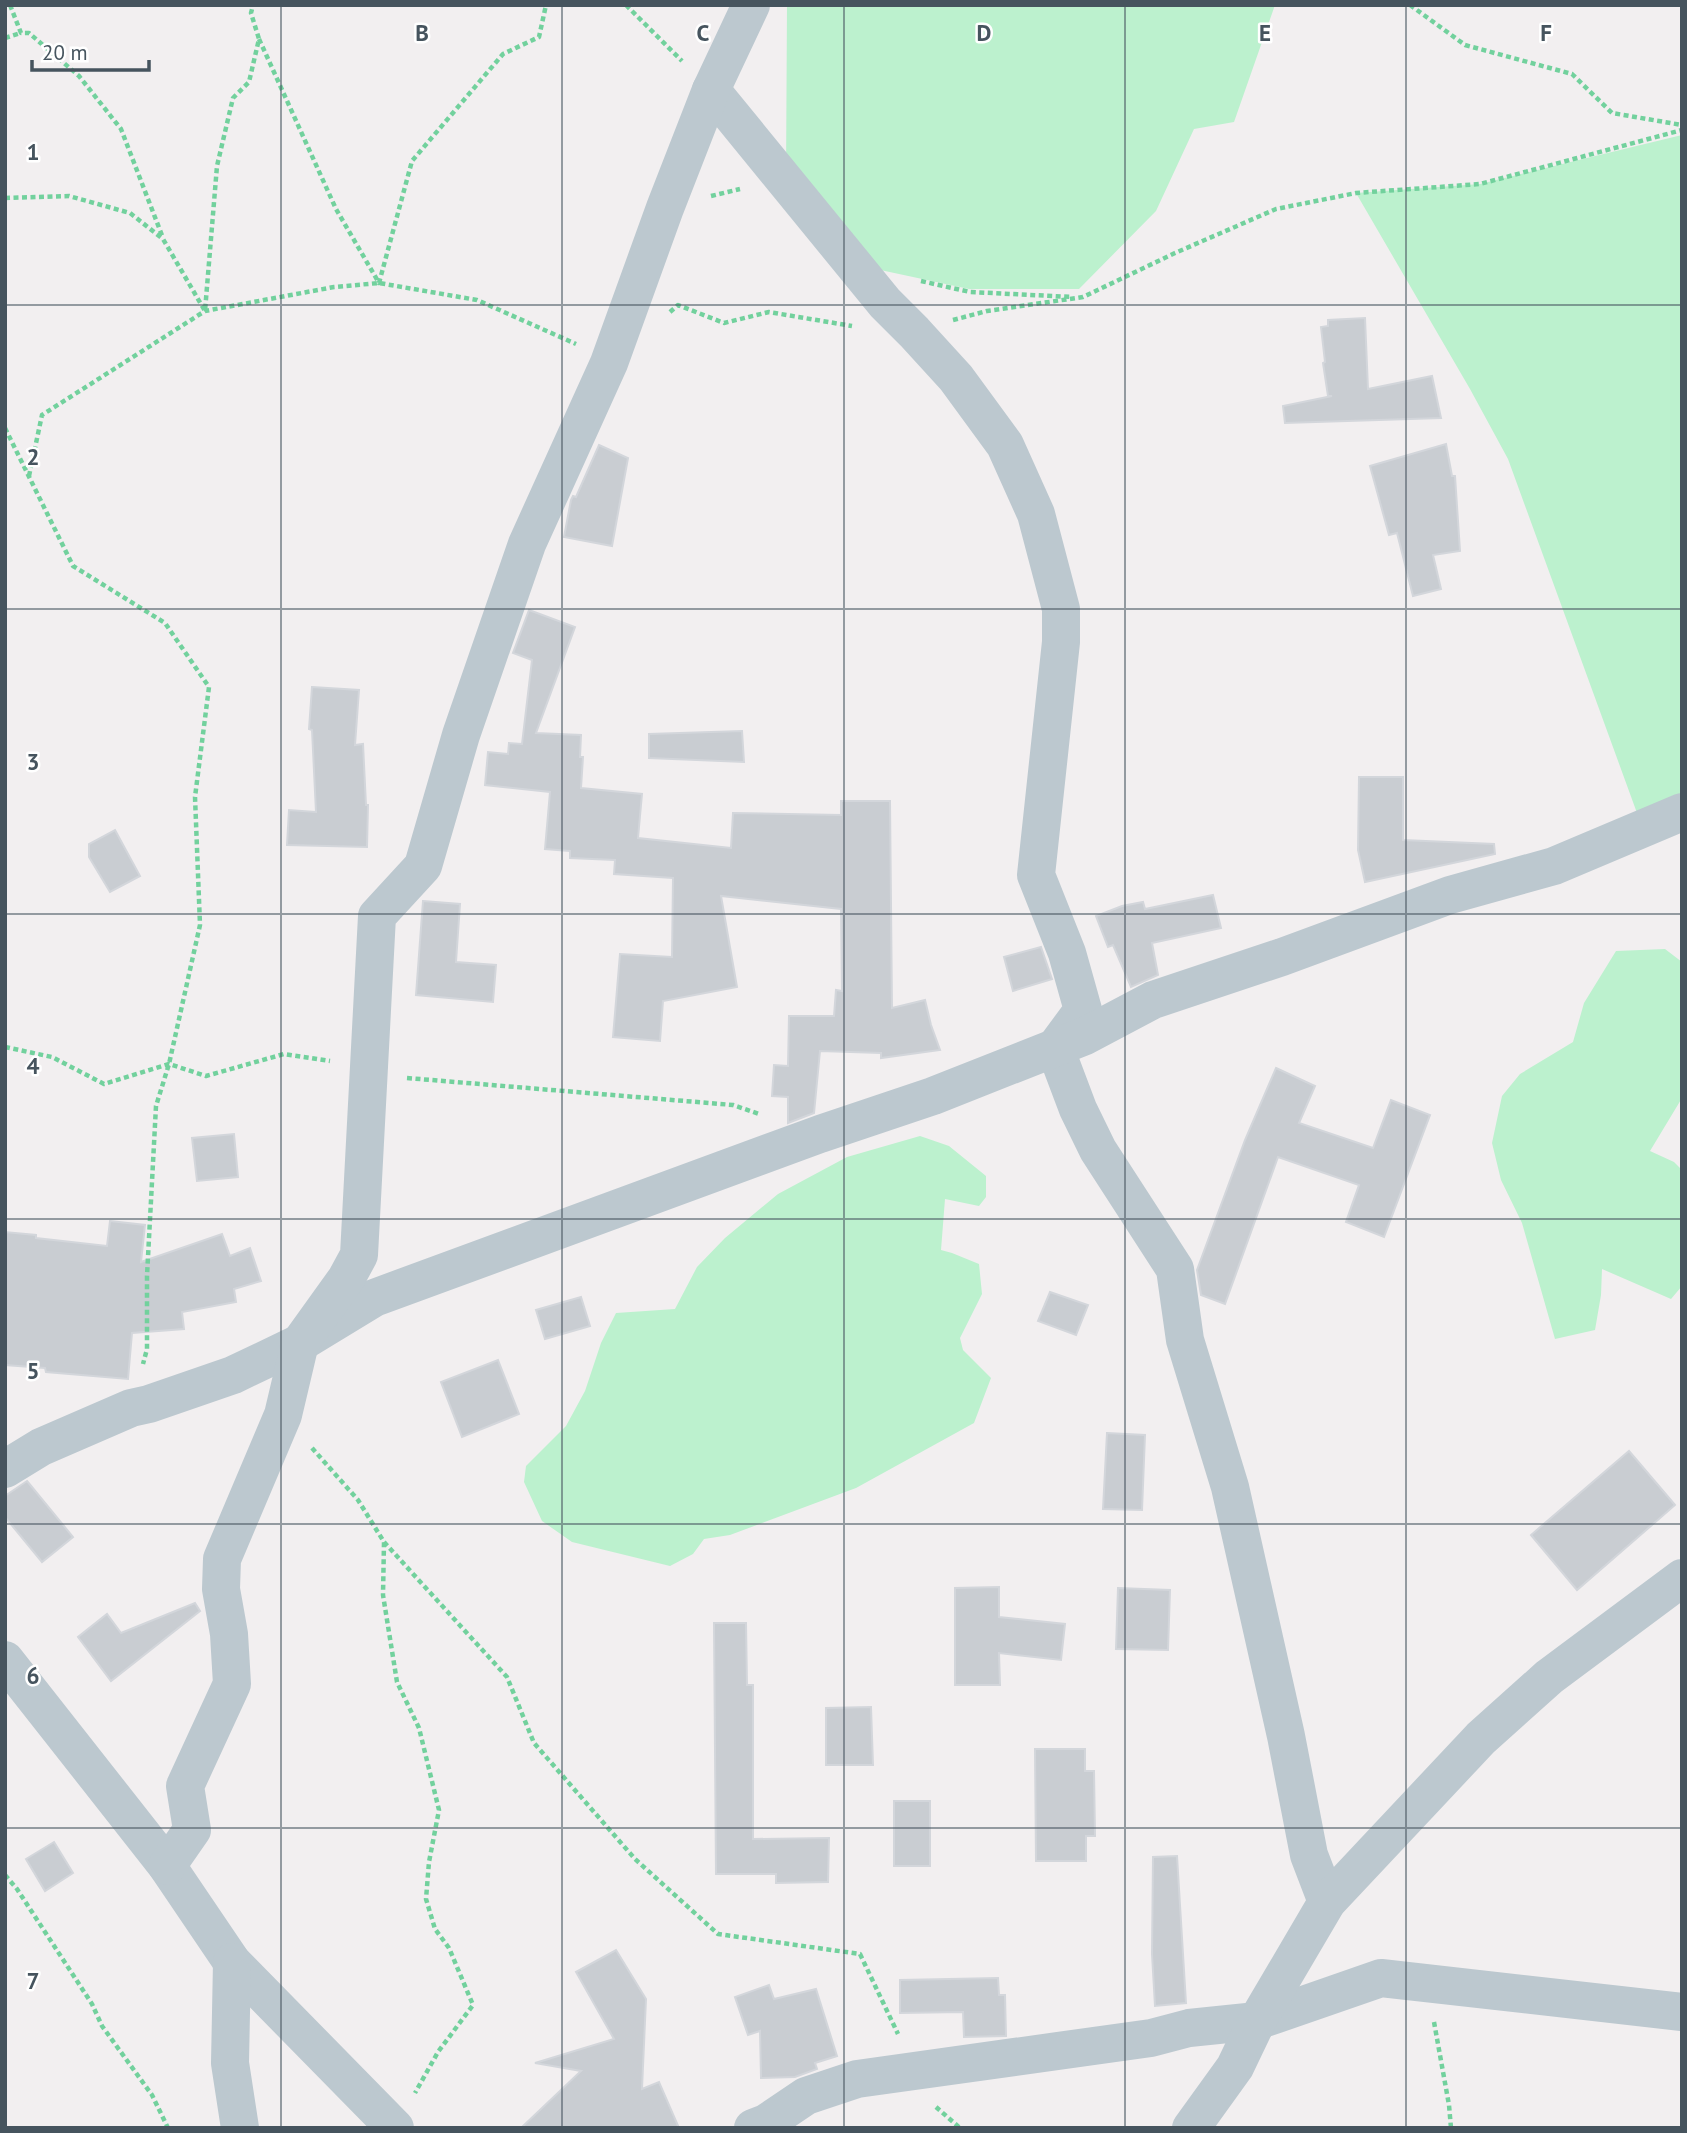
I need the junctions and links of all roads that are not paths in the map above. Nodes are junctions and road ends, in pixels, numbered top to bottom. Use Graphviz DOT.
graph roads {
  1 [pos="751,5"];
  2 [pos="711,90"];
  3 [pos="1682,812"];
  4 [pos="1055,1048"];
  5 [pos="300,1343"];
  6 [pos="5,1469"];
  7 [pos="1682,1578"];
  8 [pos="5,1660"];
  9 [pos="166,1866"];
  10 [pos="1327,1902"];
  11 [pos="232,1962"];
  12 [pos="1682,2012"];
  13 [pos="1257,2021"];
  14 [pos="240,2128"];
  15 [pos="395,2128"];
  16 [pos="753,2128"];
  17 [pos="1191,2128"];
  1 -- 2 [label="street"];
  2 -- 4 [label="street"];
  2 -- 5 [label="street"];
  3 -- 4 [label="street"];
  4 -- 5 [label="street"];
  4 -- 10 [label="street"];
  5 -- 6 [label="street"];
  5 -- 9 [label="street"];
  7 -- 10 [label="street"];
  8 -- 9 [label="street"];
  9 -- 11 [label="street"];
  10 -- 13 [label="street"];
  11 -- 14 [label="street"];
  11 -- 15 [label="street"];
  12 -- 13 [label="street"];
  13 -- 16 [label="street"];
  13 -- 17 [label="street"];
}
